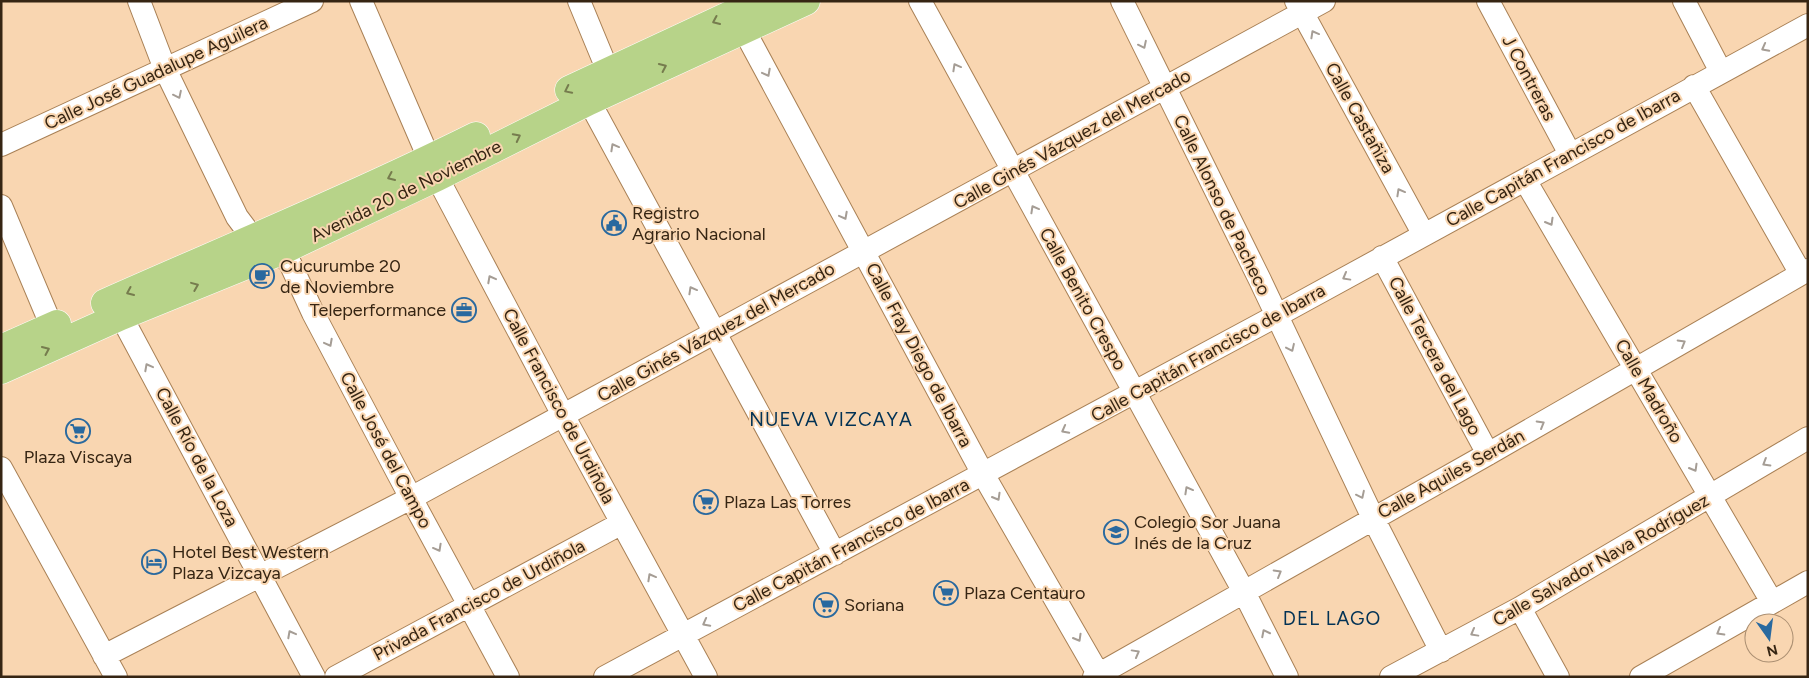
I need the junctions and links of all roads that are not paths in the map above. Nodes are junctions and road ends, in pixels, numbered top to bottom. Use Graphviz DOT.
graph roads {
  1 [pos="140,1"];
  2 [pos="312,1"];
  3 [pos="360,1"];
  4 [pos="579,1"];
  5 [pos="760,1"];
  6 [pos="806,1"];
  7 [pos="920,1"];
  8 [pos="1122,1"];
  9 [pos="1324,1"];
  10 [pos="1488,1"];
  11 [pos="1684,1"];
  12 [pos="1299,7"];
  13 [pos="1808,25"];
  14 [pos="744,30"];
  15 [pos="165,68"];
  16 [pos="608,71"];
  17 [pos="1721,72"];
  18 [pos="1694,86"];
  19 [pos="1165,88"];
  20 [pos="589,101"];
  21 [pos="1,145"];
  22 [pos="1570,154"];
  23 [pos="433,169"];
  24 [pos="1013,171"];
  25 [pos="1525,180"];
  26 [pos="1,206"];
  27 [pos="1424,235"];
  28 [pos="252,237"];
  29 [pos="281,251"];
  30 [pos="864,252"];
  31 [pos="1382,257"];
  32 [pos="1804,272"];
  33 [pos="121,316"];
  34 [pos="1276,316"];
  35 [pos="52,327"];
  36 [pos="715,333"];
  37 [pos="1,349"];
  38 [pos="1636,369"];
  39 [pos="1,370"];
  40 [pos="1134,392"];
  41 [pos="564,415"];
  42 [pos="1808,438"];
  43 [pos="1488,454"];
  44 [pos="1,468"];
  45 [pos="983,474"];
  46 [pos="1710,496"];
  47 [pos="411,498"];
  48 [pos="1373,518"];
  49 [pos="622,522"];
  50 [pos="835,554"];
  51 [pos="261,576"];
  52 [pos="1808,582"];
  53 [pos="1244,592"];
  54 [pos="1772,602"];
  55 [pos="469,605"];
  56 [pos="1520,608"];
  57 [pos="683,635"];
  58 [pos="1440,651"];
  59 [pos="104,656"];
  60 [pos="1097,676"];
  61 [pos="116,677"];
  62 [pos="314,677"];
  63 [pos="336,677"];
  64 [pos="508,677"];
  65 [pos="605,677"];
  66 [pos="706,677"];
  67 [pos="1286,677"];
  68 [pos="1391,677"];
  69 [pos="1558,677"];
  70 [pos="1641,677"];
  1 -- 15 [label="street"];
  2 -- 15 [label="street, Calle José Guadalupe Aguilera"];
  3 -- 23 [label="street, Calle Francisco de Urdiñola"];
  4 -- 16 [label="street"];
  5 -- 16 [label="main road, Avenida 20 de Noviembre, one-way"];
  6 -- 14 [label="main road, Avenida 20 de Noviembre"];
  24 -- 7 [label="street, Calle Benito Crespo, one-way"];
  8 -- 19 [label="street, Calle Alonso de Pacheco, one-way"];
  9 -- 12 [label="street, Calle Ginés Vázquez del Mercado"];
  10 -- 22 [label="street, J Contreras"];
  11 -- 17 [label="street"];
  12 -- 19 [label="street, Calle Ginés Vázquez del Mercado"];
  27 -- 12 [label="street, Calle Castañiza, one-way"];
  13 -- 17 [label="street, Calle Capitán Francisco de Ibarra, one-way"];
  20 -- 14 [label="main road, Avenida 20 de Noviembre, one-way"];
  14 -- 30 [label="street, Calle Fray Diego de Ibarra, one-way"];
  15 -- 21 [label="street, Calle José Guadalupe Aguilera"];
  15 -- 28 [label="street, one-way"];
  16 -- 23 [label="main road, Avenida 20 de Noviembre, one-way"];
  17 -- 18 [label="street, Calle Capitán Francisco de Ibarra"];
  18 -- 22 [label="street, Calle Capitán Francisco de Ibarra"];
  18 -- 32 [label="street"];
  19 -- 24 [label="street, Calle Ginés Vázquez del Mercado"];
  19 -- 34 [label="street, Calle Alonso de Pacheco"];
  23 -- 20 [label="main road, Avenida 20 de Noviembre, one-way"];
  36 -- 20 [label="street, one-way"];
  22 -- 25 [label="street, Calle Capitán Francisco de Ibarra"];
  23 -- 28 [label="main road, Avenida 20 de Noviembre, one-way"];
  23 -- 29 [label="main road, Avenida 20 de Noviembre"];
  41 -- 23 [label="street, Calle Francisco de Urdiñola, one-way"];
  24 -- 30 [label="street, Calle Ginés Vázquez del Mercado"];
  40 -- 24 [label="street, Calle Benito Crespo, one-way"];
  25 -- 27 [label="street, Calle Capitán Francisco de Ibarra"];
  25 -- 38 [label="street, Calle Madroño, one-way"];
  26 -- 35 [label="street"];
  27 -- 31 [label="street, Calle Capitán Francisco de Ibarra"];
  28 -- 29 [label="street"];
  28 -- 35 [label="main road, Avenida 20 de Noviembre, one-way"];
  33 -- 29 [label="main road, Avenida 20 de Noviembre, one-way"];
  29 -- 47 [label="street, Calle José del Campo, one-way"];
  30 -- 36 [label="street, Calle Ginés Vázquez del Mercado"];
  30 -- 45 [label="street, Calle Fray Diego de Ibarra"];
  31 -- 34 [label="street, Calle Capitán Francisco de Ibarra, one-way"];
  31 -- 43 [label="street, Calle Tercera del Lago"];
  38 -- 32 [label="street, Calle Aquiles Serdán, one-way"];
  39 -- 33 [label="main road, Avenida 20 de Noviembre, one-way"];
  51 -- 33 [label="street, Calle Río de la Loza, one-way"];
  34 -- 40 [label="street, Calle Capitán Francisco de Ibarra"];
  34 -- 48 [label="street, Calle Alonso de Pacheco, one-way"];
  35 -- 37 [label="main road, Avenida 20 de Noviembre"];
  36 -- 41 [label="street, Calle Ginés Vázquez del Mercado"];
  36 -- 50 [label="street"];
  43 -- 38 [label="street, Calle Aquiles Serdán, one-way"];
  38 -- 46 [label="street, Calle Madroño, one-way"];
  40 -- 45 [label="street, Calle Capitán Francisco de Ibarra, one-way"];
  53 -- 40 [label="street, Calle Benito Crespo, one-way"];
  41 -- 47 [label="street, Calle Ginés Vázquez del Mercado"];
  41 -- 49 [label="street, Calle Francisco de Urdiñola"];
  42 -- 46 [label="street, Calle Salvador Nava Rodríguez, one-way"];
  43 -- 48 [label="street, Calle Aquiles Serdán"];
  44 -- 59 [label="street"];
  45 -- 50 [label="street, Calle Capitán Francisco de Ibarra"];
  45 -- 60 [label="street, Calle Fray Diego de Ibarra, one-way"];
  46 -- 54 [label="street, Calle Madroño"];
  46 -- 56 [label="street, Calle Salvador Nava Rodríguez"];
  47 -- 51 [label="street, Calle Ginés Vázquez del Mercado"];
  47 -- 55 [label="street, Calle José del Campo, one-way"];
  53 -- 48 [label="street, Calle Aquiles Serdán, one-way"];
  48 -- 58 [label="street, Calle Alonso de Pacheco"];
  49 -- 55 [label="street, Privada Francisco de Urdiñola"];
  57 -- 49 [label="street, Calle Francisco de Urdiñola, one-way"];
  50 -- 57 [label="street, Calle Capitán Francisco de Ibarra, one-way"];
  51 -- 59 [label="street, Calle Ginés Vázquez del Mercado"];
  62 -- 51 [label="street, Calle Río de la Loza, one-way"];
  52 -- 54 [label="street"];
  60 -- 53 [label="street, Calle Aquiles Serdán, one-way"];
  67 -- 53 [label="street, Calle Benito Crespo, one-way"];
  54 -- 70 [label="street, one-way"];
  55 -- 63 [label="street, Privada Francisco de Urdiñola"];
  55 -- 64 [label="street, Calle José del Campo"];
  56 -- 58 [label="street, Calle Salvador Nava Rodríguez, one-way"];
  56 -- 69 [label="street"];
  57 -- 65 [label="street, Calle Capitán Francisco de Ibarra"];
  57 -- 66 [label="street, Calle Francisco de Urdiñola"];
  58 -- 68 [label="street, Calle Salvador Nava Rodríguez"];
  59 -- 61 [label="street"];
}
